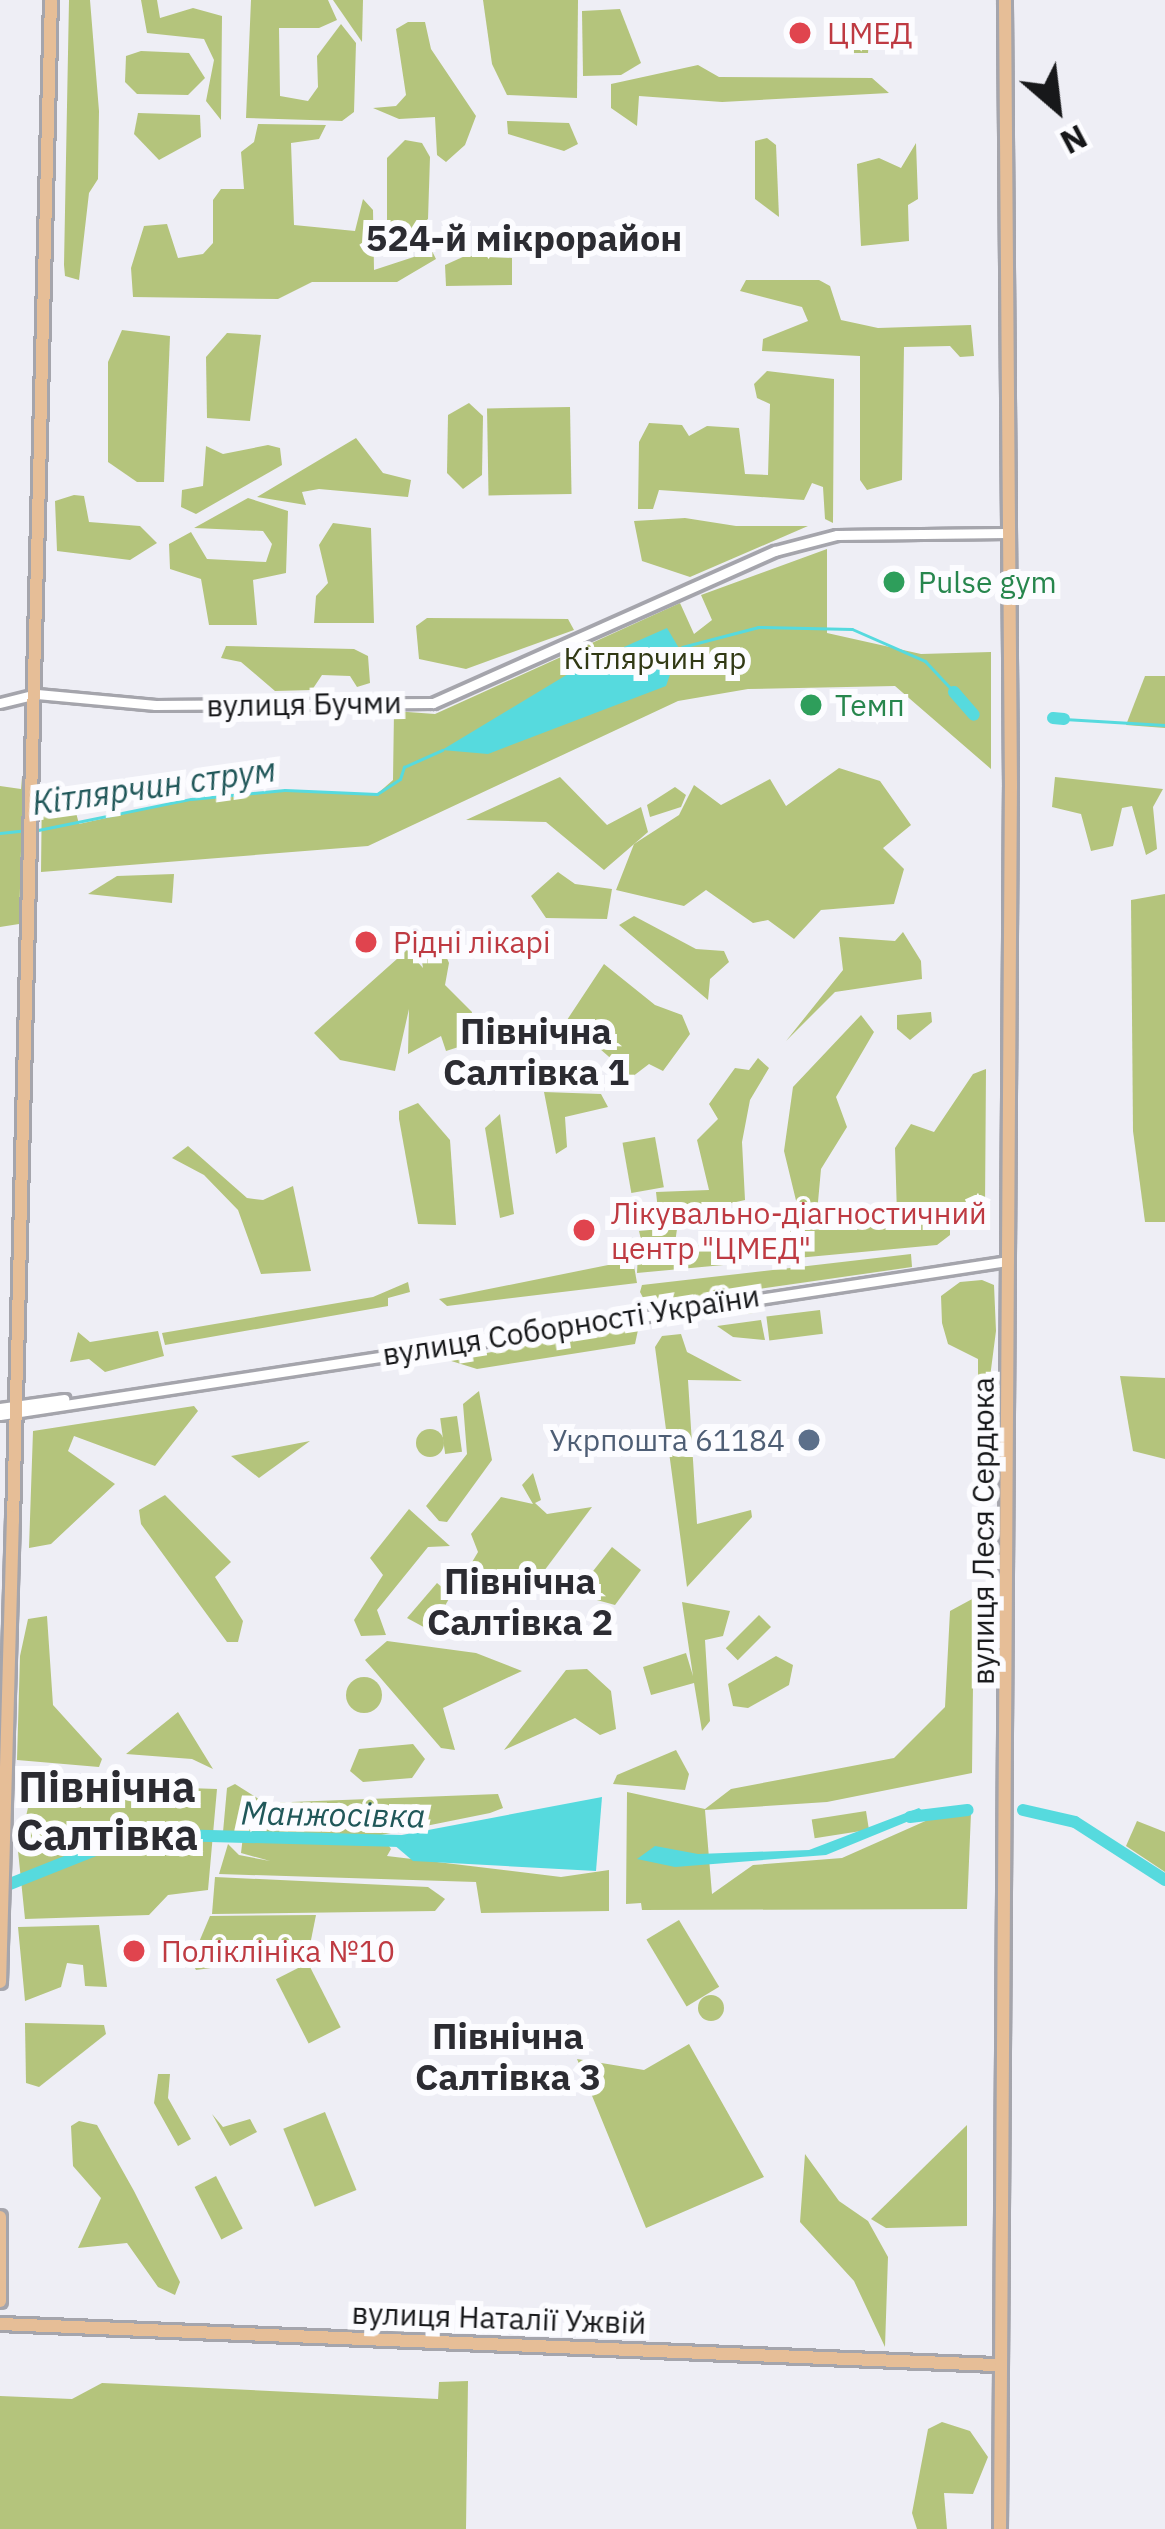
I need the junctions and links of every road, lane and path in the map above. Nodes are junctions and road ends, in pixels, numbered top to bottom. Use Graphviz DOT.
graph roads {
  1 [pos="51,0"];
  2 [pos="1005,0"];
  3 [pos="1007,532"];
  4 [pos="37,694"];
  5 [pos="0,703"];
  6 [pos="1008,1261"];
  7 [pos="11,1410"];
  8 [pos="2,1921"];
  9 [pos="0,1982"];
  10 [pos="0,2217"];
  11 [pos="0,2301"];
  12 [pos="0,2324"];
  13 [pos="996,2365"];
  14 [pos="1000,2529"];
  1 -- 4 [label="main road"];
  2 -- 3 [label="main road, вулиця Леся Сердюка"];
  3 -- 4 [label="street, вулиця Бучми"];
  3 -- 6 [label="main road, вулиця Леся Сердюка"];
  4 -- 5 [label="street, вулиця Бучми"];
  4 -- 7 [label="main road"];
  6 -- 7 [label="street, вулиця Соборності України"];
  6 -- 13 [label="main road, вулиця Леся Сердюка"];
  7 -- 8 [label="main road"];
  8 -- 9 [label="main road"];
  10 -- 11 [label="main road"];
  12 -- 13 [label="main road, вулиця Наталії Ужвій"];
  13 -- 14 [label="main road, вулиця Леся Сердюка"];
}
